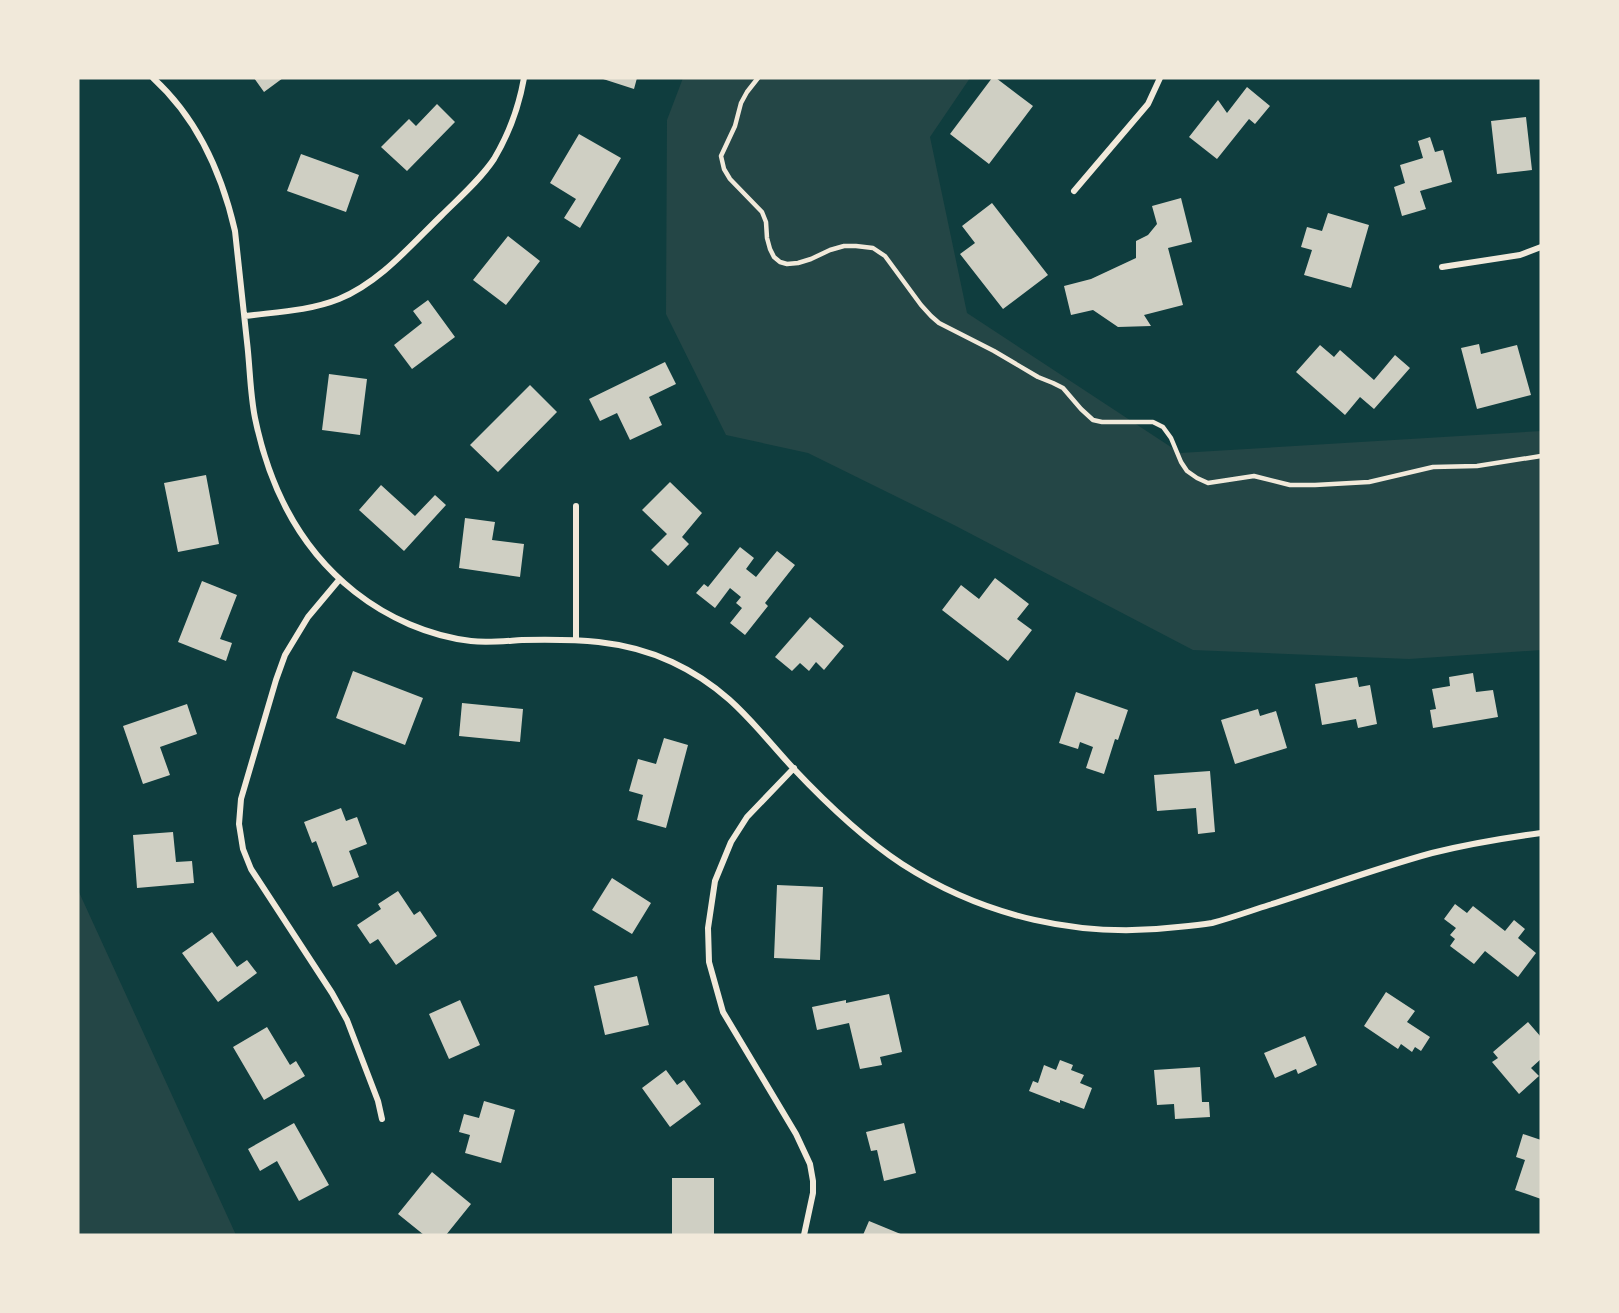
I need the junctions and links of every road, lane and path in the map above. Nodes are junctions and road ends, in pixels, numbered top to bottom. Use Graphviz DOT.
graph roads {
  1 [pos="153,78"];
  2 [pos="524,78"];
  3 [pos="758,78"];
  4 [pos="1160,78"];
  5 [pos="1074,191"];
  6 [pos="1541,248"];
  7 [pos="1442,267"];
  8 [pos="244,316"];
  9 [pos="1541,456"];
  10 [pos="576,506"];
  11 [pos="339,580"];
  12 [pos="576,639"];
  13 [pos="794,768"];
  14 [pos="1541,833"];
  15 [pos="382,1119"];
  16 [pos="804,1235"];
  1 -- 8 [label="street"];
  2 -- 8 [label="street"];
  3 -- 9 [label="lane"];
  4 -- 5 [label="street"];
  6 -- 7 [label="street"];
  8 -- 11 [label="street"];
  10 -- 12 [label="street"];
  11 -- 12 [label="street"];
  11 -- 15 [label="street"];
  12 -- 13 [label="street"];
  13 -- 14 [label="street"];
  13 -- 16 [label="street"];
}
